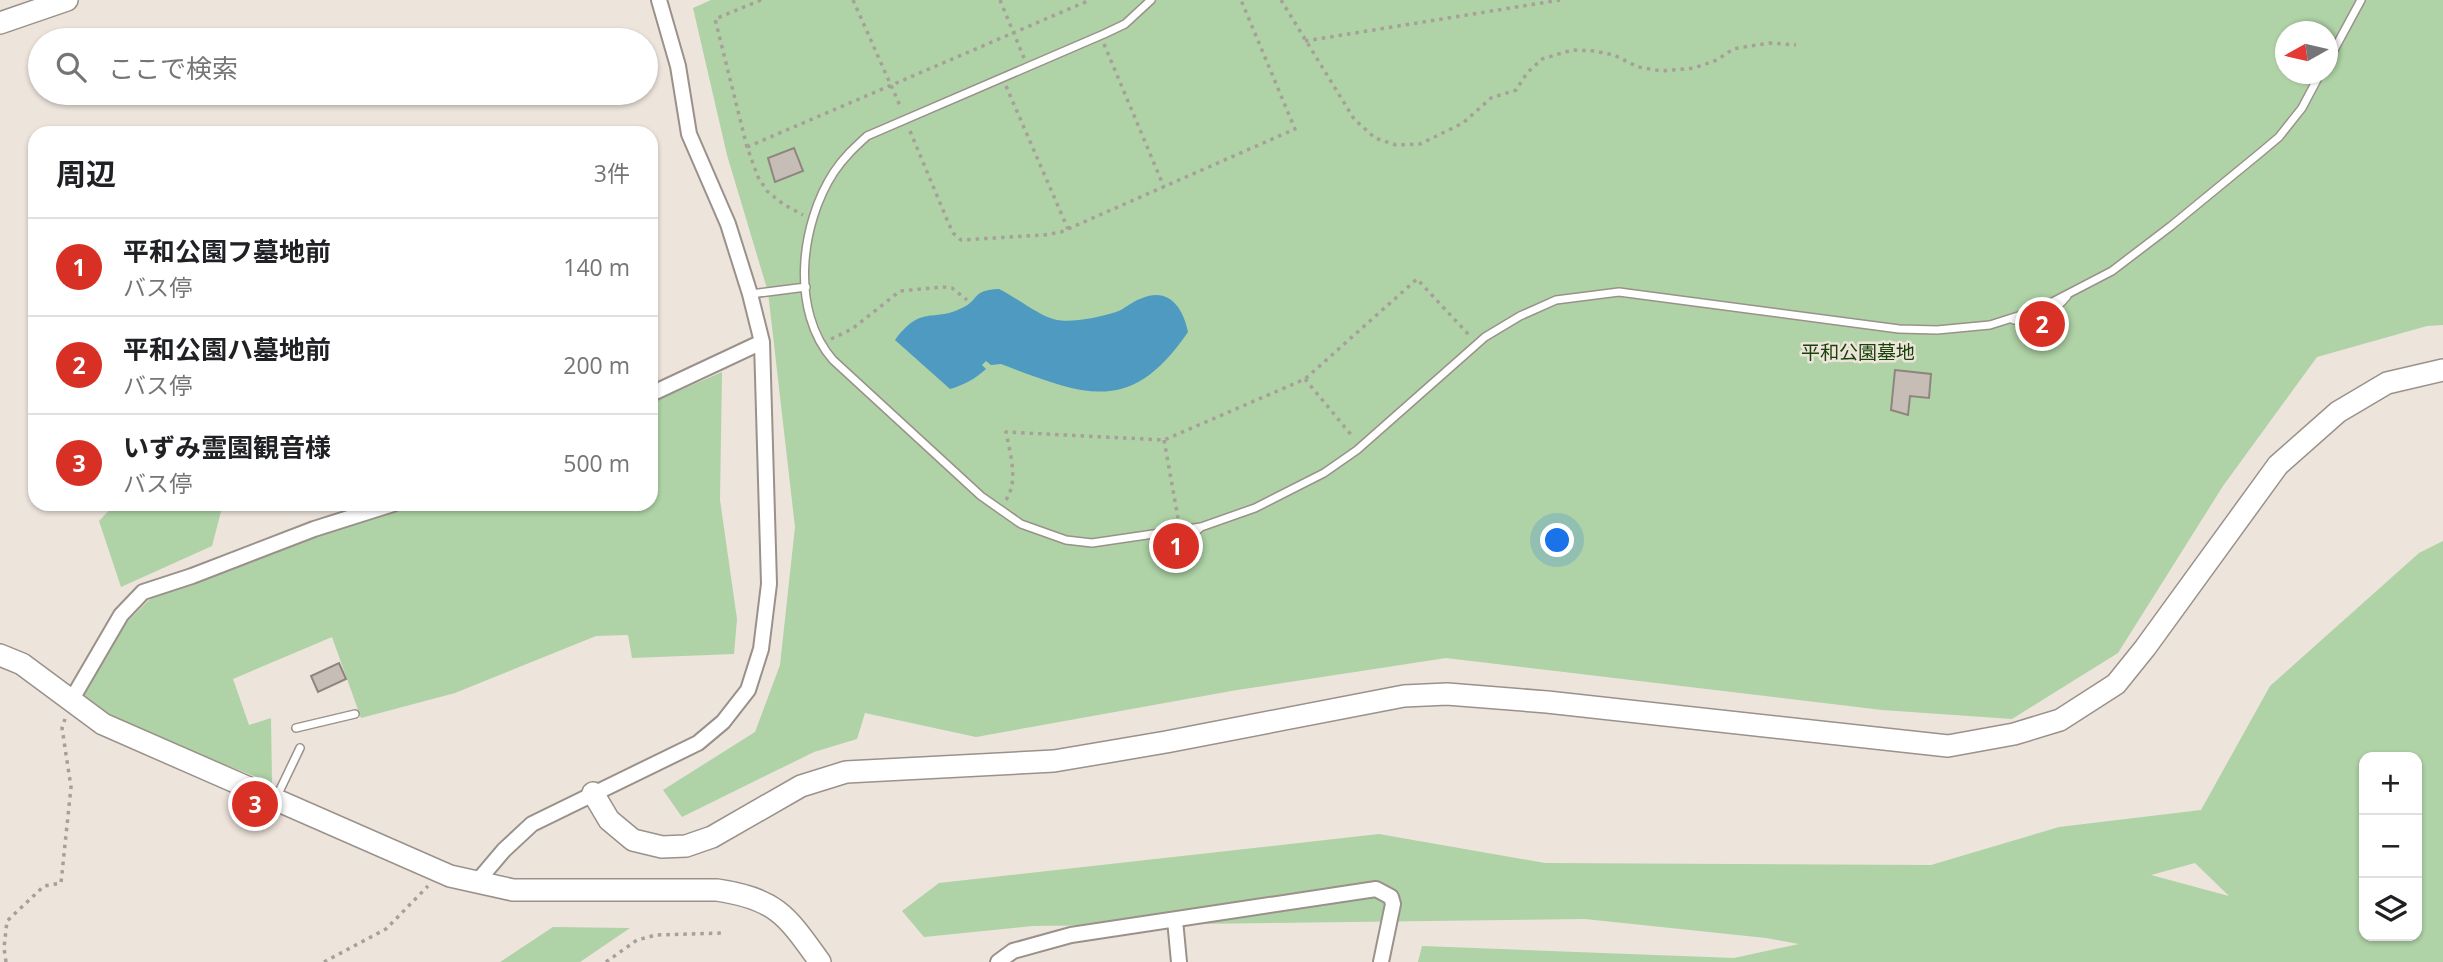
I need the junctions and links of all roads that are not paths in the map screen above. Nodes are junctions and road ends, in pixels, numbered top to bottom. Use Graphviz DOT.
graph roads {
  1 [pos="67,0"];
  2 [pos="659,0"];
  3 [pos="1151,0"];
  4 [pos="2361,0"];
  5 [pos="0,23"];
  6 [pos="2338,43"];
  7 [pos="2315,84"];
  8 [pos="806,288"];
  9 [pos="750,294"];
  10 [pos="762,342"];
  11 [pos="2443,370"];
  12 [pos="658,391"];
  13 [pos="371,511"];
  14 [pos="1201,527"];
  15 [pos="1152,535"];
  16 [pos="0,655"];
  17 [pos="72,699"];
  18 [pos="355,714"];
  19 [pos="296,728"];
  20 [pos="300,748"];
  21 [pos="593,793"];
  22 [pos="275,800"];
  23 [pos="476,883"];
  24 [pos="1175,920"];
  25 [pos="820,962"];
  26 [pos="998,962"];
  27 [pos="1179,962"];
  28 [pos="1381,962"];
  1 -- 5 [label="street"];
  2 -- 9 [label="street"];
  3 -- 8 [label="lane"];
  4 -- 6 [label="lane"];
  7 -- 14 [label="lane"];
  8 -- 9 [label="lane"];
  8 -- 15 [label="lane"];
  9 -- 10 [label="street"];
  10 -- 12 [label="street"];
  10 -- 21 [label="street"];
  11 -- 21 [label="street"];
  13 -- 17 [label="street"];
  14 -- 15 [label="lane"];
  14 -- 15 [label="lane"];
  16 -- 17 [label="street"];
  17 -- 22 [label="street"];
  18 -- 19 [label="lane"];
  20 -- 22 [label="lane"];
  21 -- 23 [label="street"];
  22 -- 23 [label="street"];
  23 -- 25 [label="street"];
  24 -- 26 [label="street"];
  24 -- 27 [label="street"];
  24 -- 28 [label="street"];
}
